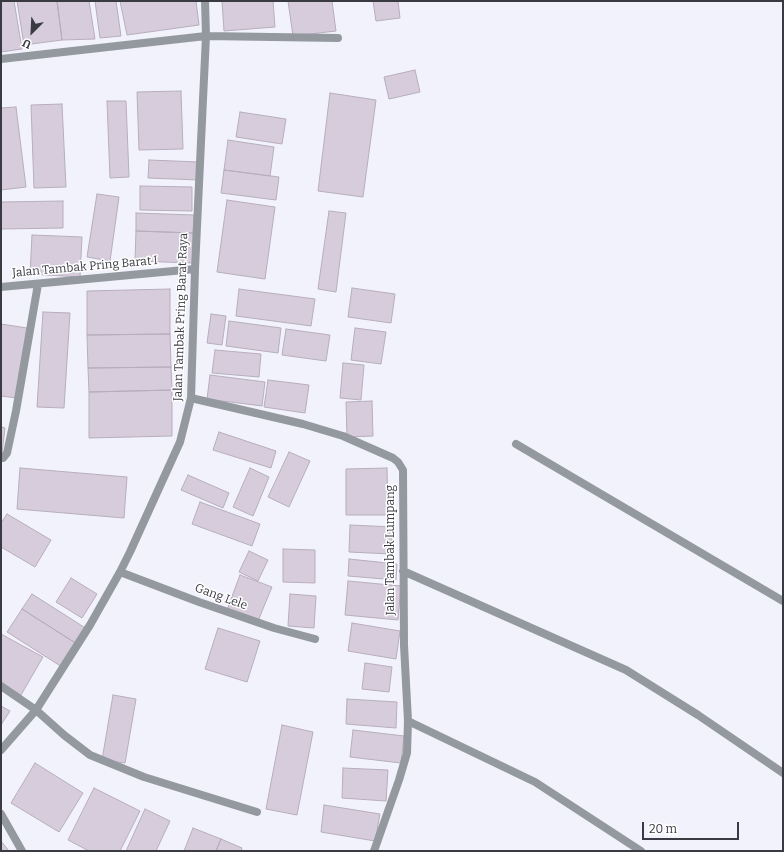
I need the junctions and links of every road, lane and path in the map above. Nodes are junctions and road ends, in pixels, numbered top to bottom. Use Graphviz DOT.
graph roads {
  1 [pos="205,1"];
  2 [pos="206,36"];
  3 [pos="338,38"];
  4 [pos="1,59"];
  5 [pos="195,270"];
  6 [pos="38,284"];
  7 [pos="1,287"];
  8 [pos="191,398"];
  9 [pos="516,444"];
  10 [pos="1,458"];
  11 [pos="403,571"];
  12 [pos="120,572"];
  13 [pos="783,601"];
  14 [pos="315,639"];
  15 [pos="1,686"];
  16 [pos="36,710"];
  17 [pos="408,721"];
  18 [pos="1,750"];
  19 [pos="783,773"];
  20 [pos="257,812"];
  21 [pos="1,814"];
  22 [pos="22,851"];
  23 [pos="374,851"];
  24 [pos="641,851"];
  1 -- 2 [label="street, Jalan Tambak Pring Barat Raya"];
  2 -- 3 [label="street"];
  2 -- 4 [label="street"];
  2 -- 5 [label="street, Jalan Tambak Pring Barat Raya"];
  5 -- 6 [label="street, Jalan Tambak Pring Barat I"];
  5 -- 8 [label="street, Jalan Tambak Pring Barat Raya"];
  6 -- 7 [label="street, Jalan Tambak Pring Barat I"];
  6 -- 10 [label="street"];
  8 -- 11 [label="street, Jalan Tambak Lumpang"];
  8 -- 12 [label="street, Jalan Tambak Pring Barat Raya"];
  9 -- 13 [label="street"];
  11 -- 17 [label="street, Jalan Tambak Lumpang"];
  11 -- 19 [label="street"];
  12 -- 14 [label="street, Gang Lele"];
  12 -- 16 [label="street, Jalan Tambak Pring Barat Raya"];
  15 -- 16 [label="street"];
  16 -- 18 [label="street, Jalan Tambak Pring Barat Raya"];
  16 -- 20 [label="street"];
  17 -- 23 [label="street, Jalan Tambak Lumpang"];
  17 -- 24 [label="street"];
  21 -- 22 [label="street"];
}
